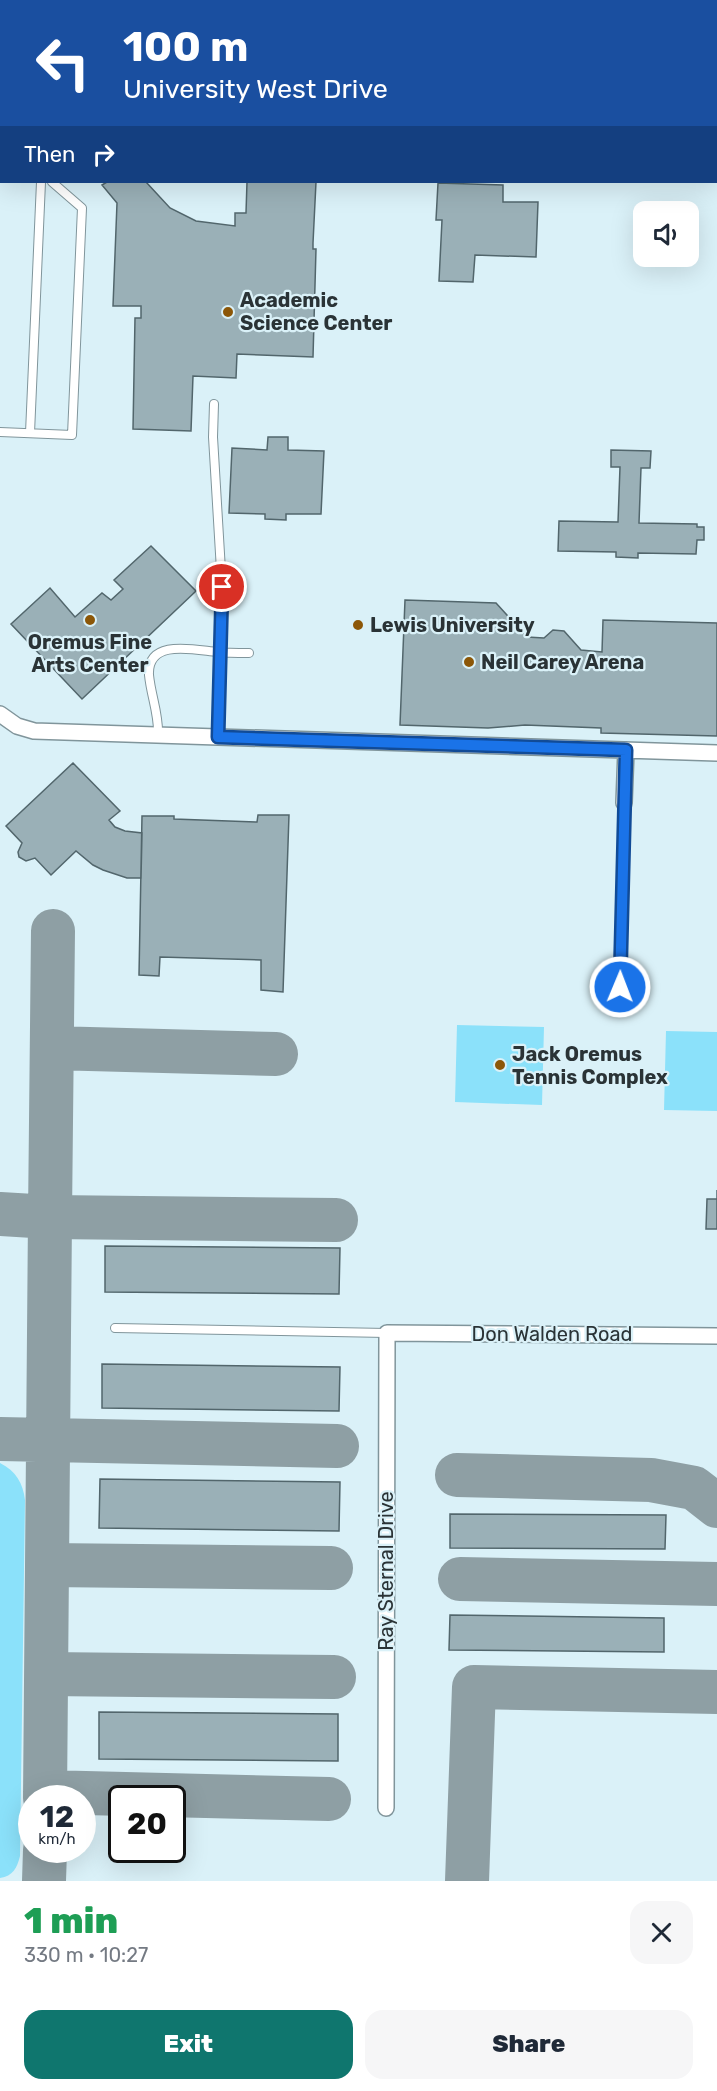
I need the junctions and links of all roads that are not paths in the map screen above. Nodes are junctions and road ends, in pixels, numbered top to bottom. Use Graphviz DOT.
graph roads {
  1 [pos="41,183"];
  2 [pos="53,183"];
  3 [pos="214,404"];
  4 [pos="0,432"];
  5 [pos="30,433"];
  6 [pos="220,653"];
  7 [pos="249,653"];
  8 [pos="0,714"];
  9 [pos="158,735"];
  10 [pos="218,737"];
  11 [pos="626,750"];
  12 [pos="717,753"];
  13 [pos="624,803"];
  14 [pos="620,987"];
  15 [pos="115,1328"];
  16 [pos="387,1333"];
  17 [pos="717,1335"];
  18 [pos="386,1808"];
  1 -- 5 [label="lane"];
  2 -- 5 [label="lane"];
  3 -- 6 [label="lane"];
  4 -- 5 [label="lane"];
  6 -- 7 [label="lane"];
  6 -- 9 [label="lane"];
  6 -- 10 [label="lane"];
  8 -- 9 [label="street"];
  9 -- 10 [label="street"];
  10 -- 11 [label="street"];
  11 -- 12 [label="street"];
  11 -- 13 [label="street"];
  13 -- 14 [label="lane"];
  15 -- 16 [label="lane"];
  16 -- 17 [label="street, Don Walden Road"];
  16 -- 18 [label="street, Ray Sternal Drive"];
}
